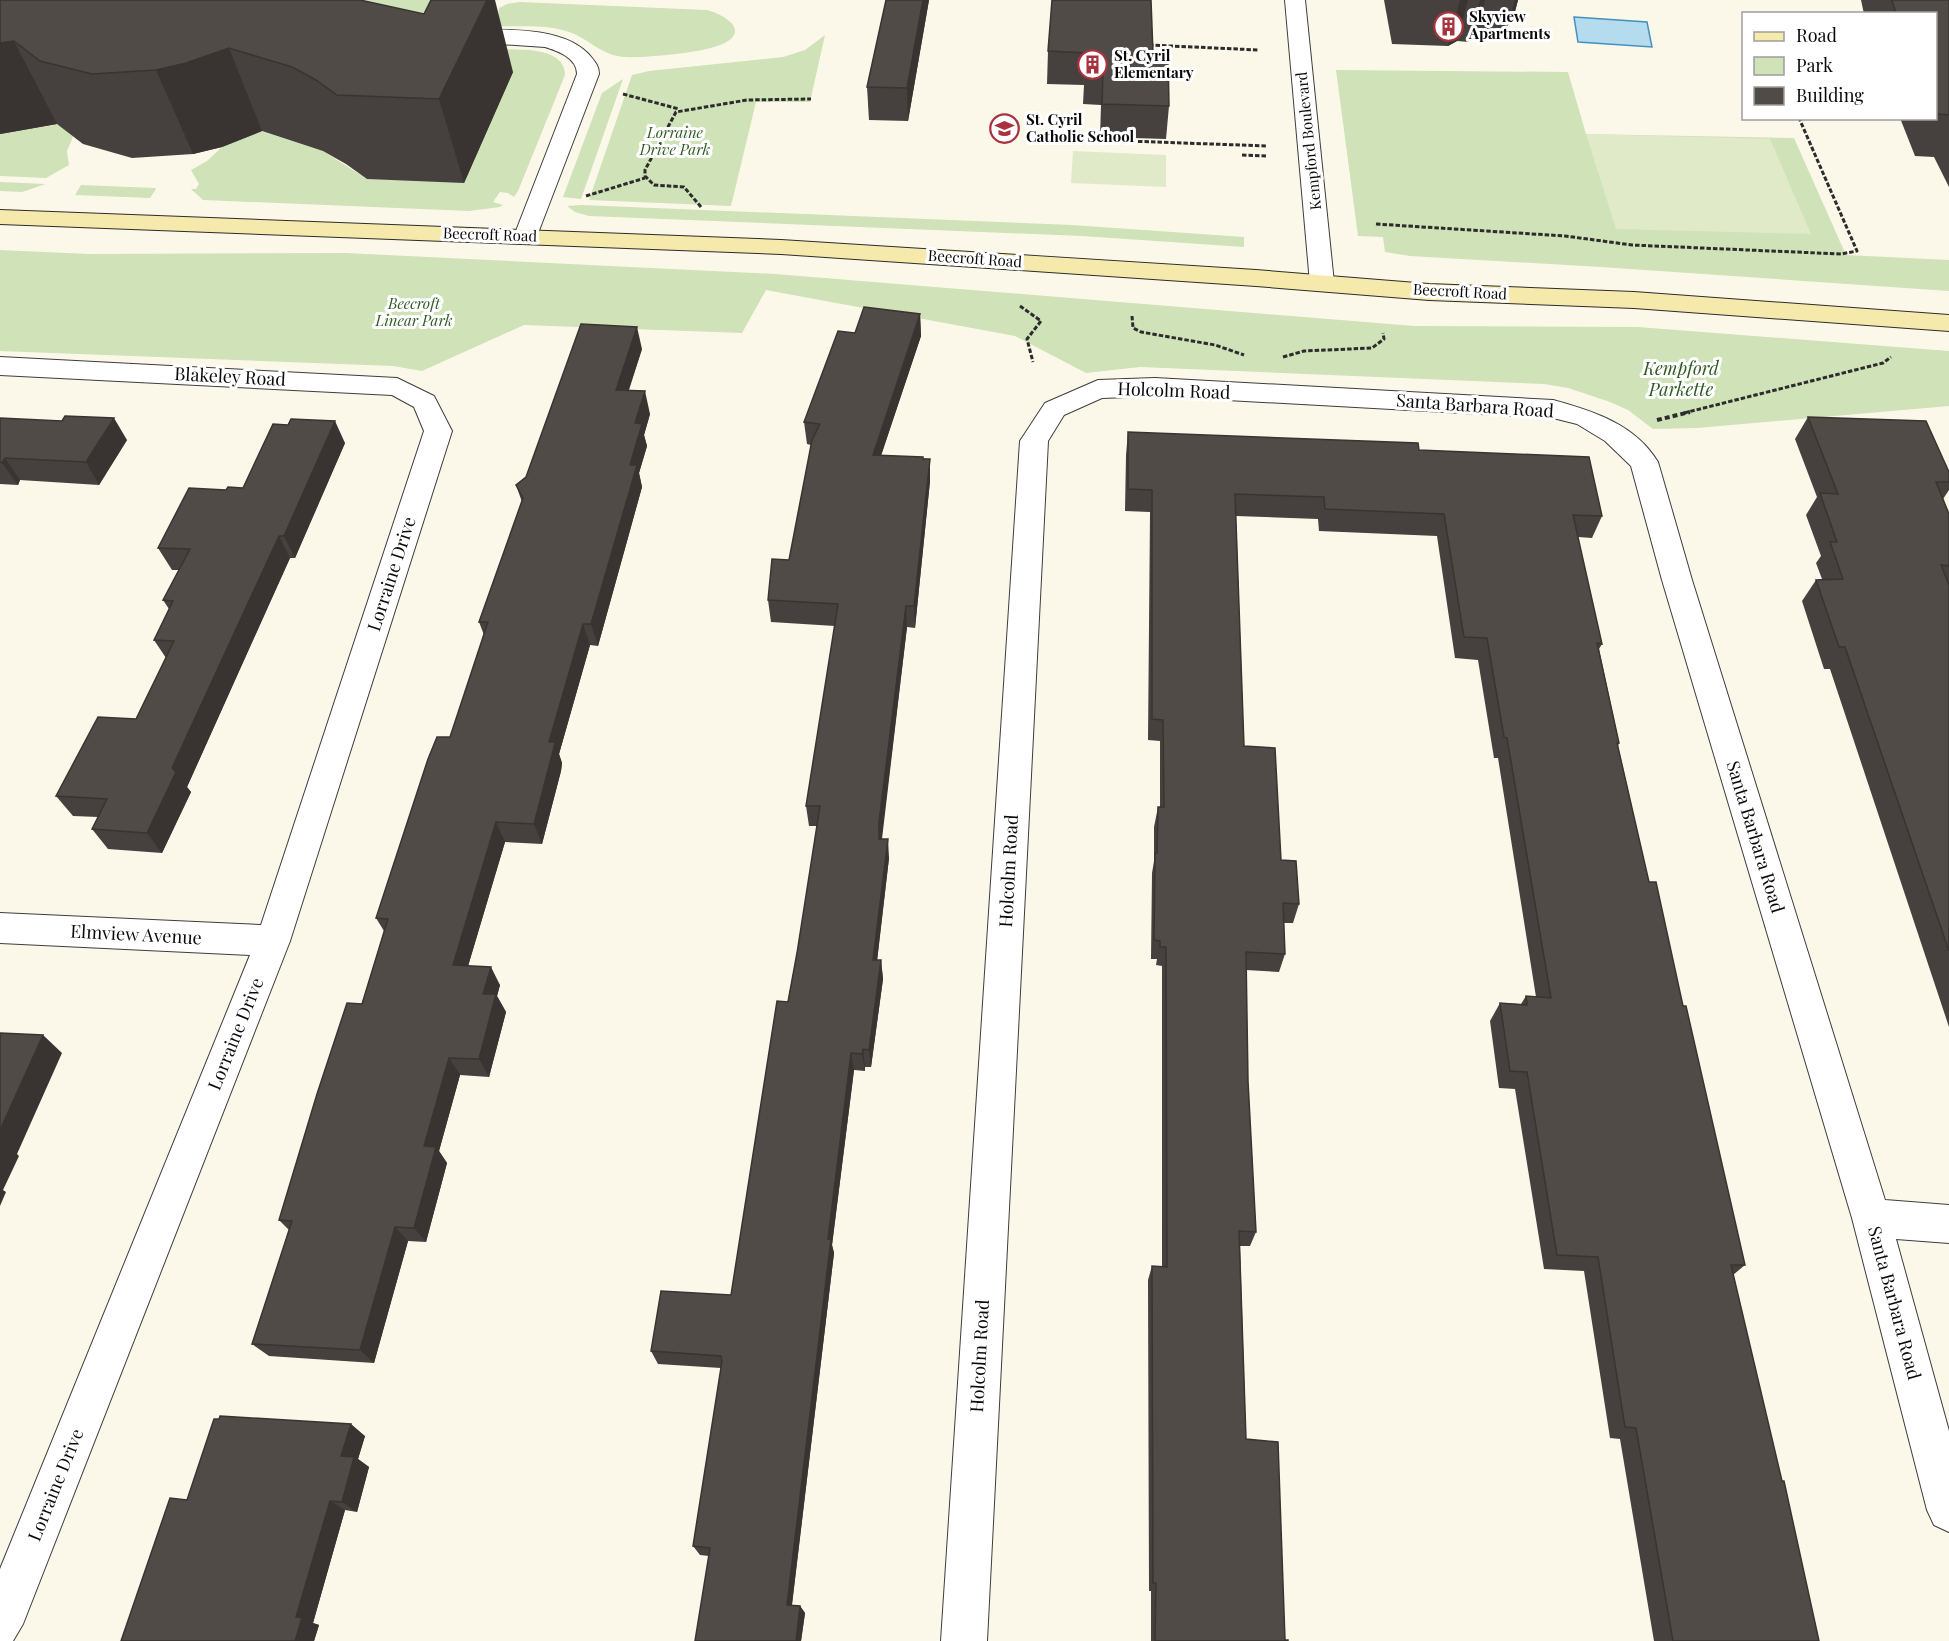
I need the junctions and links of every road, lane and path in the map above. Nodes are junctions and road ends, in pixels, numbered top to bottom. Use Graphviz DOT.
graph roads {
  1 [pos="1295,0"];
  2 [pos="444,35"];
  3 [pos="1139,45"];
  4 [pos="1259,50"];
  5 [pos="622,94"];
  6 [pos="811,99"];
  7 [pos="680,110"];
  8 [pos="1800,120"];
  9 [pos="1099,140"];
  10 [pos="1267,146"];
  11 [pos="1242,154"];
  12 [pos="1268,156"];
  13 [pos="645,178"];
  14 [pos="586,196"];
  15 [pos="701,207"];
  16 [pos="0,217"];
  17 [pos="1376,224"];
  18 [pos="525,236"];
  19 [pos="1322,283"];
  20 [pos="1020,306"];
  21 [pos="1132,316"];
  22 [pos="1949,322"];
  23 [pos="1383,333"];
  24 [pos="1245,355"];
  25 [pos="1891,357"];
  26 [pos="1276,359"];
  27 [pos="1033,362"];
  28 [pos="0,366"];
  29 [pos="1351,399"];
  30 [pos="1657,420"];
  31 [pos="438,431"];
  32 [pos="0,928"];
  33 [pos="273,941"];
  34 [pos="1871,1218"];
  35 [pos="1949,1224"];
  36 [pos="1949,1510"];
  37 [pos="0,1624"];
  38 [pos="964,1641"];
  1 -- 19 [label="street, Kempford Boulevard"];
  2 -- 18 [label="street"];
  3 -- 4 [label="path"];
  5 -- 7 [label="path"];
  6 -- 7 [label="path"];
  7 -- 13 [label="path"];
  8 -- 17 [label="path"];
  9 -- 10 [label="path"];
  11 -- 12 [label="path"];
  13 -- 14 [label="path"];
  13 -- 15 [label="path"];
  16 -- 18 [label="street, Beecroft Road"];
  18 -- 19 [label="street, Beecroft Road"];
  19 -- 22 [label="street, Beecroft Road"];
  20 -- 27 [label="path"];
  21 -- 24 [label="path"];
  23 -- 26 [label="path"];
  25 -- 30 [label="path"];
  28 -- 31 [label="street, Blakeley Road"];
  29 -- 34 [label="street, Santa Barbara Road"];
  29 -- 38 [label="street, Holcolm Road"];
  31 -- 33 [label="street, Lorraine Drive"];
  32 -- 33 [label="street, Elmview Avenue"];
  33 -- 37 [label="street, Lorraine Drive"];
  34 -- 35 [label="street"];
  34 -- 36 [label="street, Santa Barbara Road"];
}
